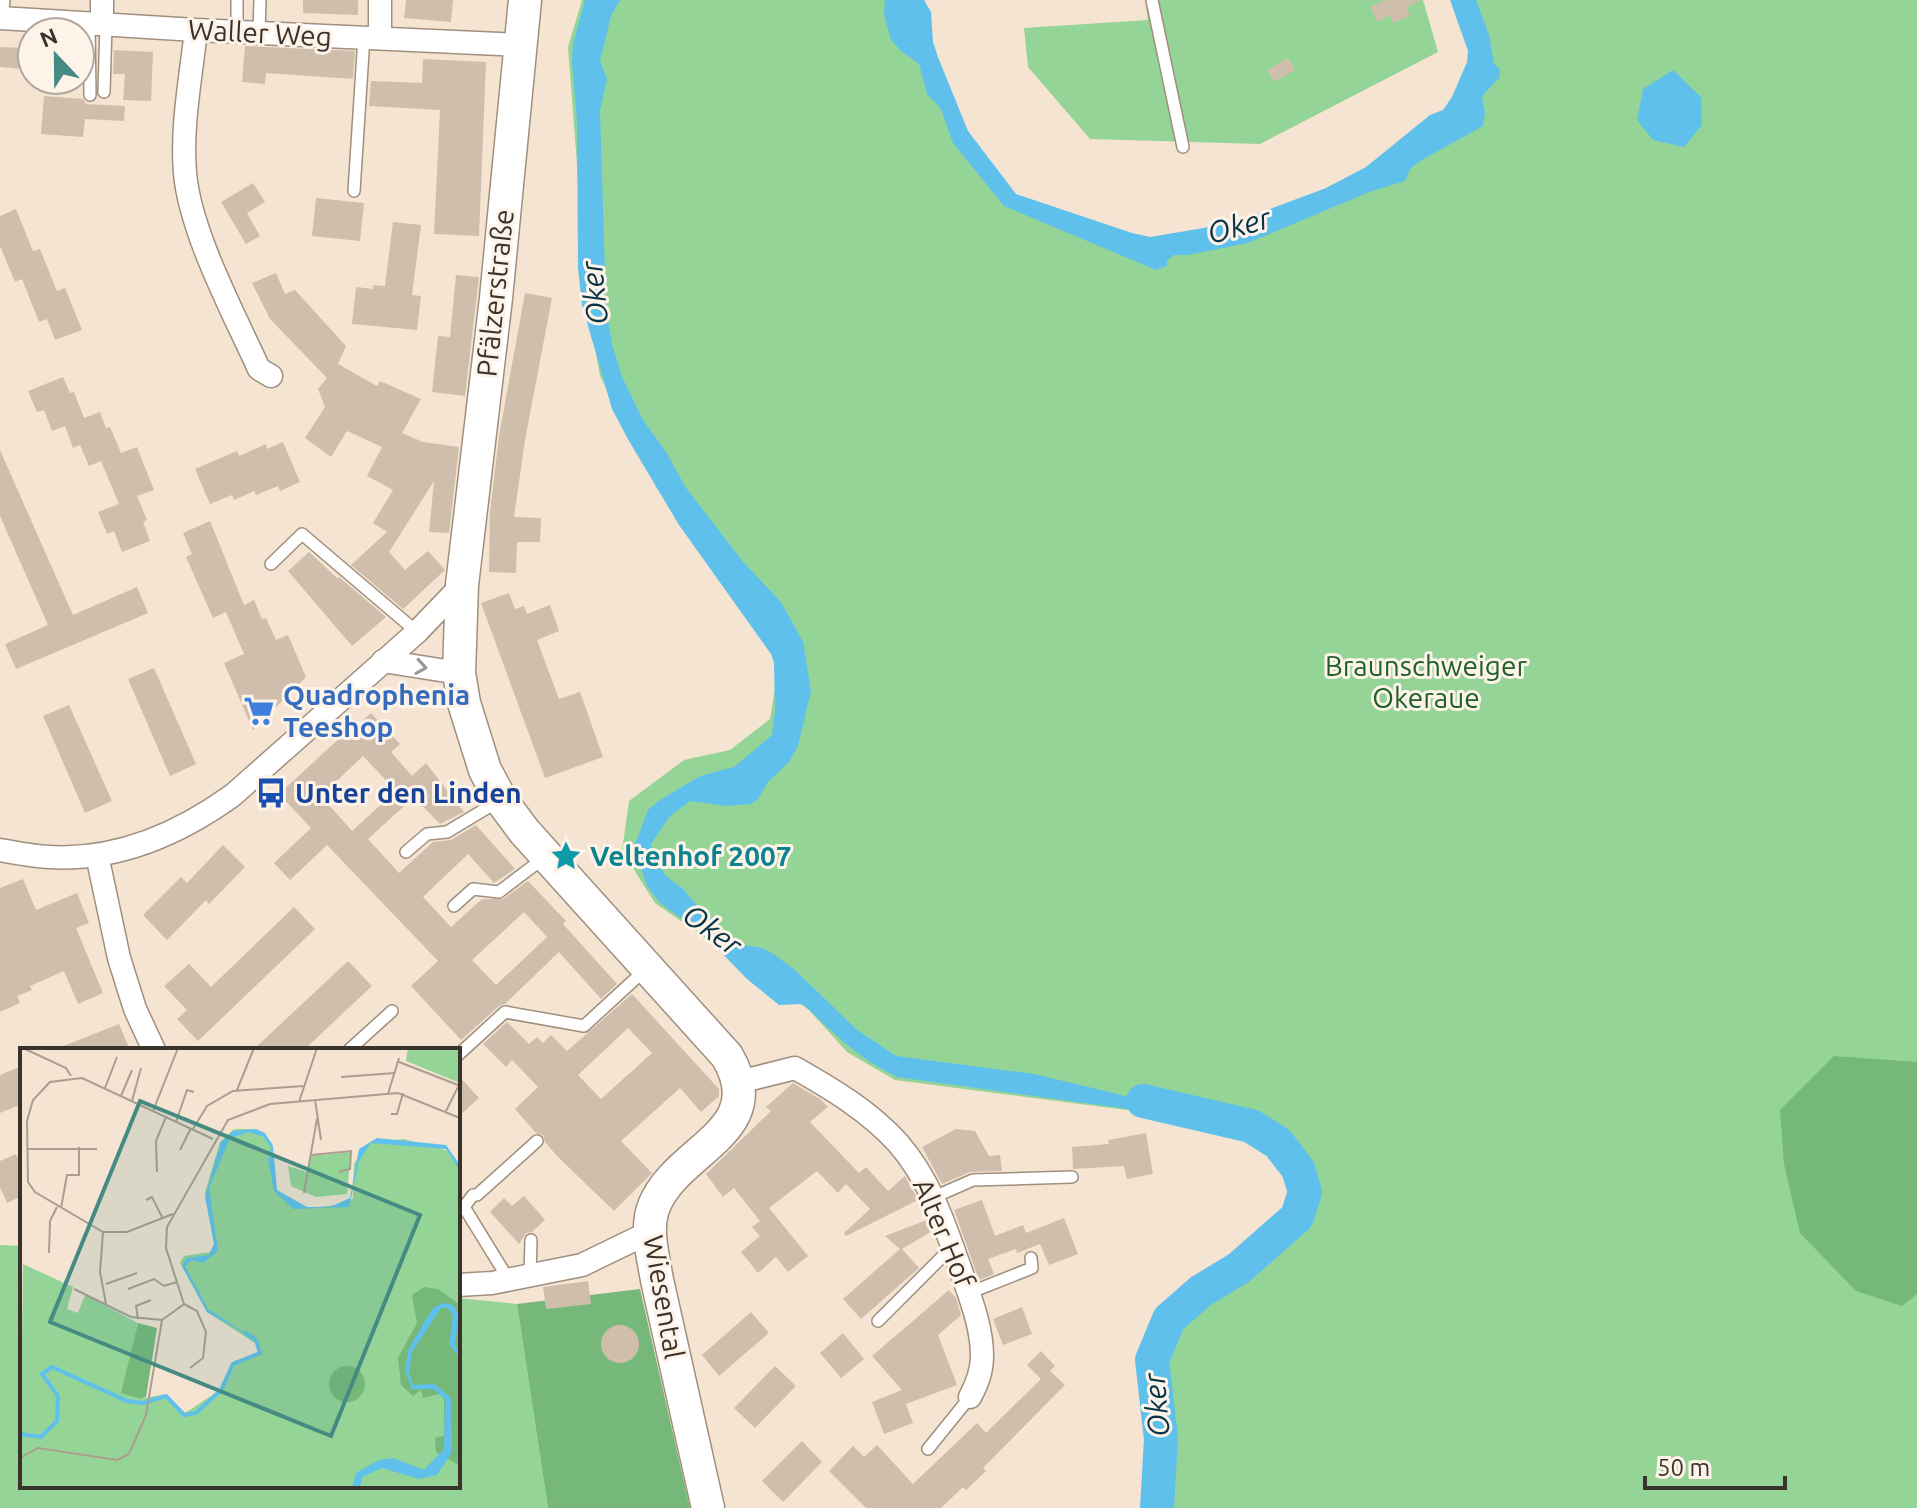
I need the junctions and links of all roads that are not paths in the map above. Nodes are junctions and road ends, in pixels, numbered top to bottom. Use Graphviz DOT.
graph roads {
  1 [pos="102,0"];
  2 [pos="237,0"];
  3 [pos="260,0"];
  4 [pos="380,0"];
  5 [pos="525,0"];
  6 [pos="1152,0"];
  7 [pos="2,12"];
  8 [pos="99,23"];
  9 [pos="196,30"];
  10 [pos="248,32"];
  11 [pos="372,38"];
  12 [pos="519,45"];
  13 [pos="96,47"];
  14 [pos="104,92"];
  15 [pos="1183,147"];
  16 [pos="354,191"];
  17 [pos="271,376"];
  18 [pos="271,564"];
  19 [pos="462,585"];
  20 [pos="417,632"];
  21 [pos="383,661"];
  22 [pos="459,673"];
  23 [pos="501,800"];
  24 [pos="0,850"];
  25 [pos="406,852"];
  26 [pos="97,855"];
  27 [pos="545,856"];
  28 [pos="454,906"];
  29 [pos="647,969"];
  30 [pos="392,1011"];
  31 [pos="153,1048"];
  32 [pos="351,1048"];
  33 [pos="460,1053"];
  34 [pos="739,1082"];
  35 [pos="537,1141"];
  36 [pos="1072,1177"];
  37 [pos="934,1197"];
  38 [pos="650,1232"];
  39 [pos="531,1240"];
  40 [pos="952,1247"];
  41 [pos="1031,1258"];
  42 [pos="520,1278"];
  43 [pos="460,1285"];
  44 [pos="969,1293"];
  45 [pos="878,1321"];
  46 [pos="970,1397"];
  47 [pos="928,1449"];
  48 [pos="708,1508"];
  1 -- 8 [label="street"];
  2 -- 10 [label="lane"];
  3 -- 10 [label="lane"];
  4 -- 11 [label="street"];
  5 -- 12 [label="street, Pfälzerstraße"];
  6 -- 15 [label="lane"];
  7 -- 8 [label="street, Waller Weg"];
  8 -- 9 [label="street, Waller Weg"];
  8 -- 13 [label="lane"];
  8 -- 14 [label="lane"];
  9 -- 10 [label="street, Waller Weg"];
  9 -- 17 [label="street"];
  10 -- 11 [label="street, Waller Weg"];
  11 -- 12 [label="street, Waller Weg"];
  11 -- 16 [label="lane"];
  12 -- 19 [label="street, Pfälzerstraße"];
  18 -- 20 [label="lane"];
  19 -- 20 [label="street"];
  19 -- 22 [label="street"];
  20 -- 21 [label="street"];
  21 -- 22 [label="street, one-way"];
  21 -- 26 [label="street"];
  22 -- 23 [label="street"];
  23 -- 25 [label="lane"];
  23 -- 27 [label="street"];
  24 -- 26 [label="street"];
  26 -- 31 [label="street"];
  27 -- 28 [label="lane"];
  27 -- 29 [label="street"];
  29 -- 33 [label="lane"];
  29 -- 34 [label="street"];
  30 -- 32 [label="lane"];
  34 -- 37 [label="street, Alter Hof"];
  34 -- 38 [label="street, Wiesental"];
  35 -- 42 [label="lane"];
  36 -- 37 [label="lane"];
  37 -- 40 [label="street, Alter Hof"];
  38 -- 42 [label="street"];
  38 -- 48 [label="street, Wiesental"];
  39 -- 42 [label="lane"];
  40 -- 44 [label="street, Alter Hof"];
  40 -- 45 [label="lane"];
  41 -- 44 [label="lane"];
  42 -- 43 [label="street"];
  44 -- 46 [label="street, Alter Hof"];
  46 -- 47 [label="lane, Alter Hof"];
}
